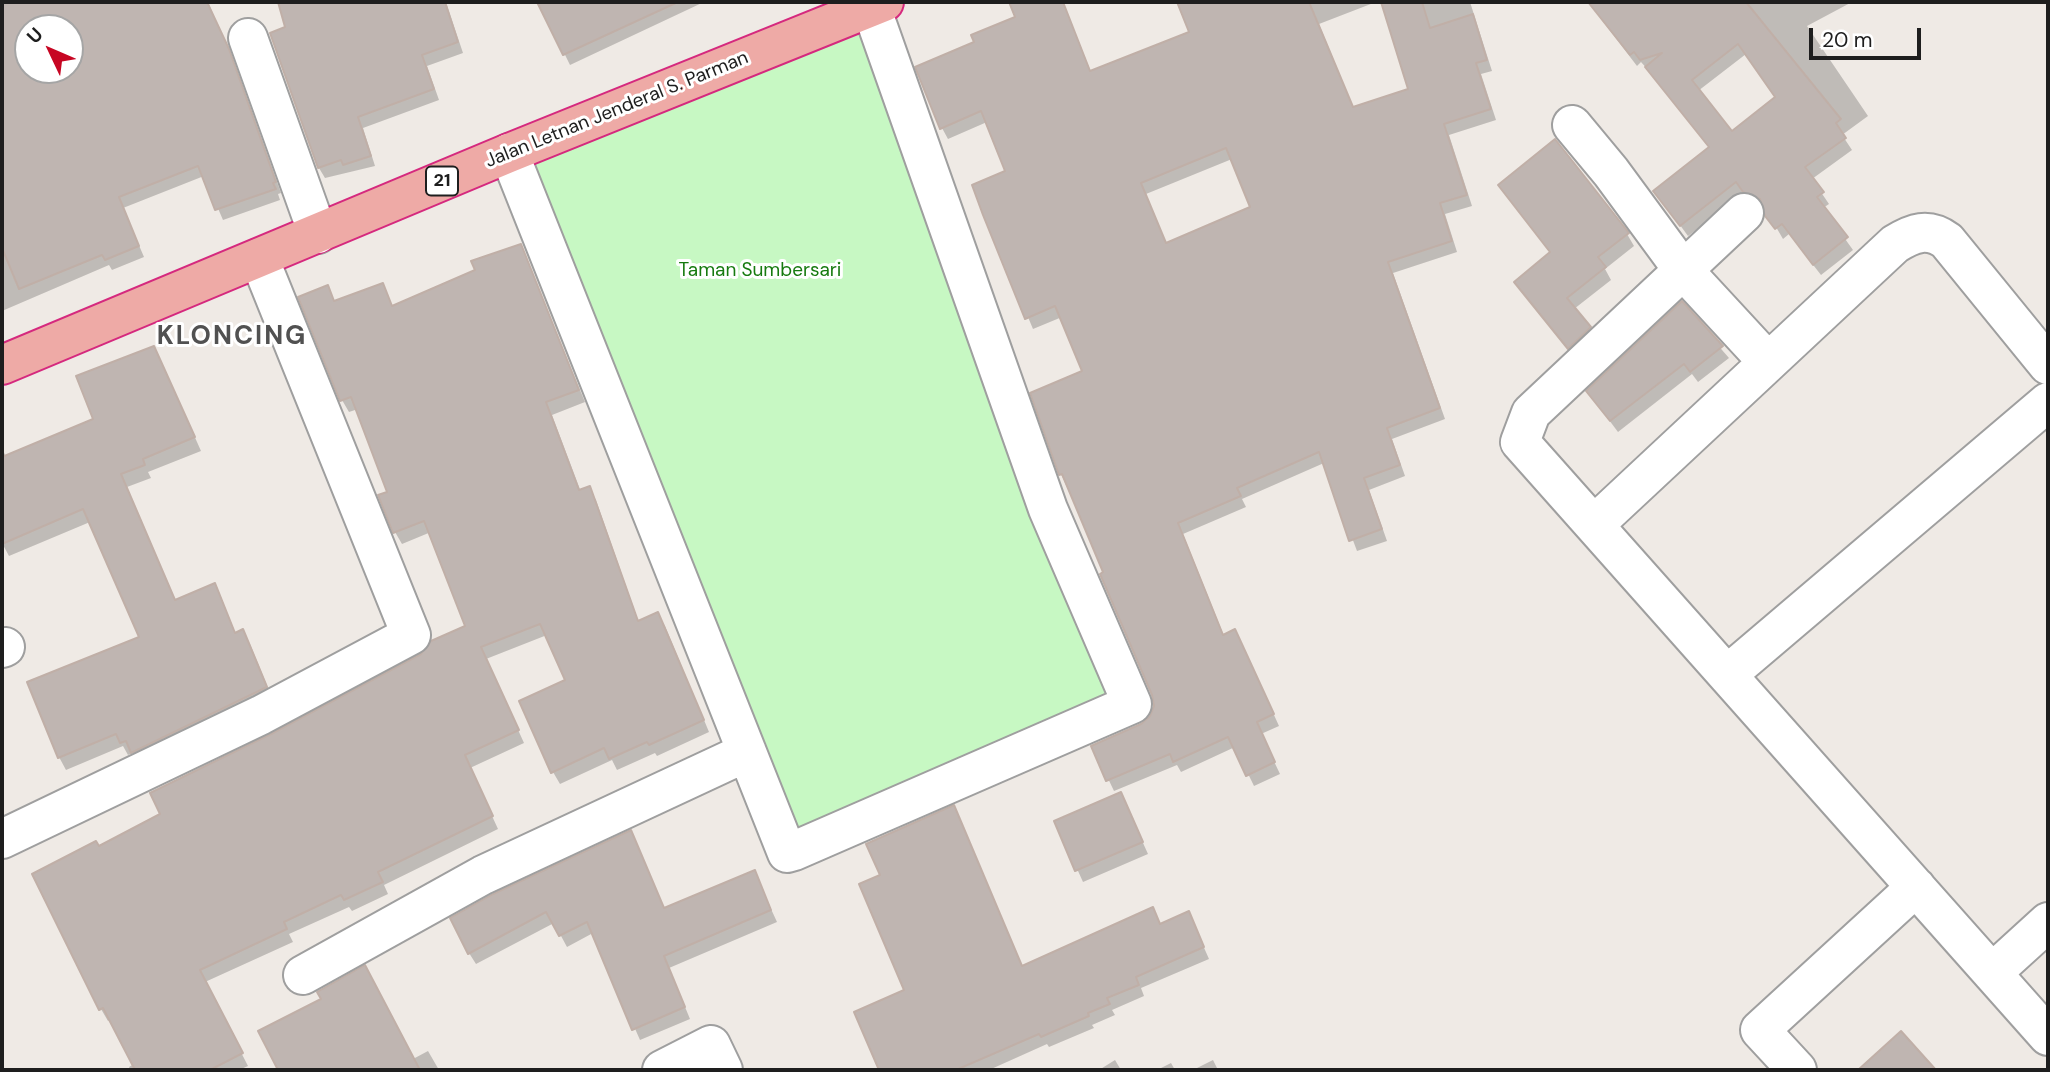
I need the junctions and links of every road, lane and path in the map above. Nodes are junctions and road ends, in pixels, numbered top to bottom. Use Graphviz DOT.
graph roads {
  1 [pos="877,5"];
  2 [pos="248,38"];
  3 [pos="1572,125"];
  4 [pos="509,153"];
  5 [pos="1744,213"];
  6 [pos="318,234"];
  7 [pos="259,258"];
  8 [pos="1683,270"];
  9 [pos="1768,362"];
  10 [pos="2,365"];
  11 [pos="2048,365"];
  12 [pos="2048,402"];
  13 [pos="1595,524"];
  14 [pos="1728,674"];
  15 [pos="747,752"];
  16 [pos="2,839"];
  17 [pos="1916,887"];
  18 [pos="2048,922"];
  19 [pos="1992,973"];
  20 [pos="303,975"];
  21 [pos="2048,1036"];
  22 [pos="662,1070"];
  23 [pos="723,1070"];
  24 [pos="1797,1070"];
  1 -- 4 [label="highway, Jalan Letnan Jenderal S. Parman / 21"];
  1 -- 15 [label="street"];
  2 -- 6 [label="street"];
  3 -- 8 [label="street"];
  4 -- 6 [label="highway, Jalan Letnan Jenderal S. Parman / 21"];
  4 -- 15 [label="street"];
  5 -- 8 [label="street"];
  6 -- 7 [label="highway, Jalan Letnan Jenderal S. Parman / 21"];
  7 -- 10 [label="highway, Jalan Letnan Jenderal S. Parman / 21"];
  7 -- 16 [label="street"];
  8 -- 9 [label="street"];
  8 -- 13 [label="street"];
  9 -- 11 [label="street"];
  9 -- 13 [label="street"];
  12 -- 14 [label="street"];
  13 -- 14 [label="street"];
  14 -- 17 [label="street"];
  15 -- 20 [label="street"];
  17 -- 19 [label="street"];
  17 -- 24 [label="street"];
  18 -- 19 [label="street"];
  19 -- 21 [label="street"];
  22 -- 23 [label="street"];
}
